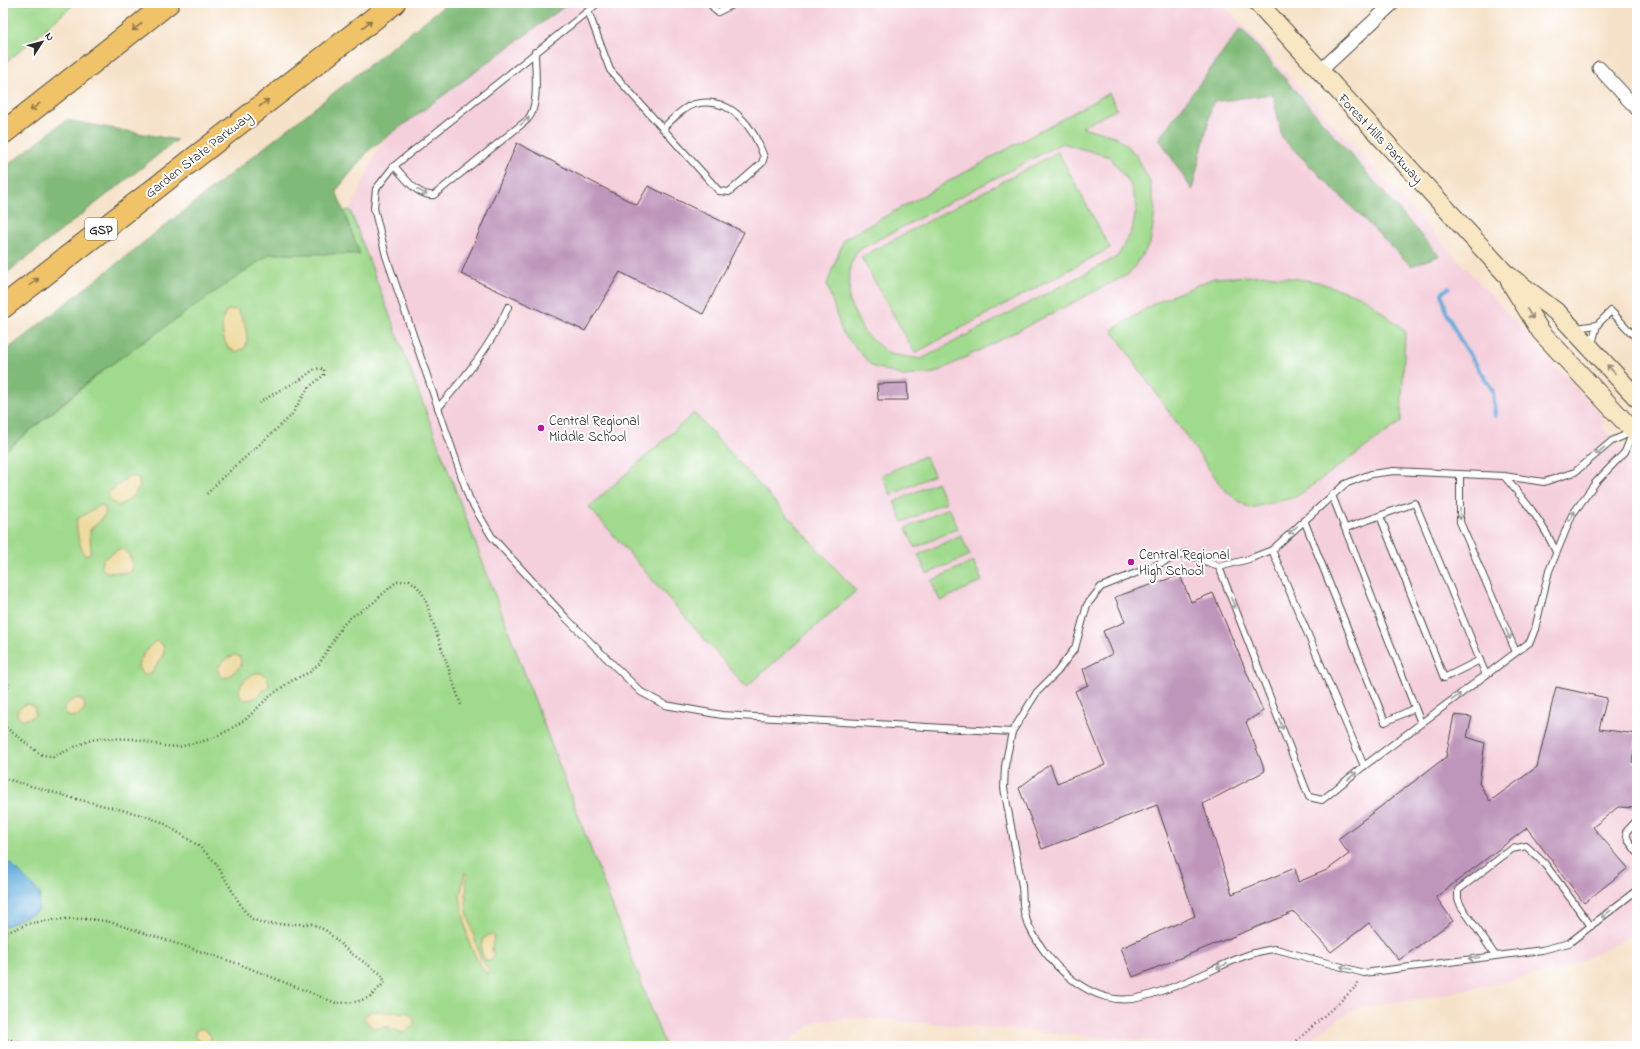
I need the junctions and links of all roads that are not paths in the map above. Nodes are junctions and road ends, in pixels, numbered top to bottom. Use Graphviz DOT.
graph roads {
  1 [pos="168,3"];
  2 [pos="394,3"];
  3 [pos="598,3"];
  4 [pos="710,3"];
  5 [pos="736,3"];
  6 [pos="1258,3"];
  7 [pos="1393,3"];
  8 [pos="588,11"];
  9 [pos="536,52"];
  10 [pos="1599,68"];
  11 [pos="1319,72"];
  12 [pos="1637,109"];
  13 [pos="663,128"];
  14 [pos="3,133"];
  15 [pos="394,166"];
  16 [pos="1505,273"];
  17 [pos="3,307"];
  18 [pos="508,307"];
  19 [pos="1597,324"];
  20 [pos="1573,328"];
  21 [pos="1637,339"];
  22 [pos="1591,348"];
  23 [pos="1637,398"];
  24 [pos="438,408"];
  25 [pos="1636,431"];
  26 [pos="1460,475"];
  27 [pos="1504,476"];
  28 [pos="1332,495"];
  29 [pos="1380,516"];
  30 [pos="1304,520"];
  31 [pos="1346,528"];
  32 [pos="1272,550"];
  33 [pos="1556,552"];
  34 [pos="1219,566"];
  35 [pos="1516,652"];
  36 [pos="1480,660"];
  37 [pos="1486,675"];
  38 [pos="1415,708"];
  39 [pos="1421,723"];
  40 [pos="1012,732"];
  41 [pos="1364,766"];
  42 [pos="1637,820"];
  43 [pos="1637,852"];
  44 [pos="1637,890"];
  45 [pos="1591,926"];
  46 [pos="1495,955"];
  1 -- 14 [label="highway, one-way"];
  17 -- 2 [label="highway, Garden State Parkway / GSP, one-way"];
  3 -- 8 [label="lane"];
  4 -- 5 [label="lane"];
  6 -- 11 [label="main road, Forest Hills Parkway"];
  7 -- 11 [label="street"];
  8 -- 9 [label="lane"];
  8 -- 13 [label="lane"];
  9 -- 15 [label="lane"];
  15 -- 9 [label="lane, one-way"];
  10 -- 12 [label="street"];
  11 -- 16 [label="main road, Forest Hills Parkway"];
  13 -- 13 [label="lane"];
  15 -- 24 [label="lane"];
  16 -- 20 [label="main road, Forest Hills Parkway"];
  16 -- 25 [label="main road, Forest Hills Parkway, one-way"];
  18 -- 24 [label="lane"];
  19 -- 20 [label="lane"];
  19 -- 21 [label="lane"];
  19 -- 22 [label="lane"];
  20 -- 22 [label="main road, Forest Hills Parkway"];
  23 -- 22 [label="main road, Forest Hills Parkway, one-way"];
  24 -- 40 [label="lane"];
  25 -- 27 [label="lane, one-way"];
  33 -- 25 [label="lane, one-way"];
  26 -- 27 [label="lane"];
  26 -- 28 [label="lane"];
  26 -- 35 [label="lane, one-way"];
  27 -- 33 [label="lane"];
  28 -- 30 [label="lane"];
  28 -- 31 [label="lane"];
  29 -- 31 [label="lane"];
  29 -- 36 [label="lane"];
  29 -- 36 [label="lane"];
  30 -- 32 [label="lane, one-way"];
  30 -- 38 [label="lane"];
  31 -- 38 [label="lane"];
  32 -- 34 [label="lane"];
  32 -- 41 [label="lane"];
  33 -- 35 [label="lane"];
  34 -- 40 [label="lane"];
  34 -- 41 [label="lane, one-way"];
  35 -- 37 [label="lane"];
  36 -- 37 [label="lane"];
  39 -- 37 [label="lane, one-way"];
  38 -- 39 [label="lane"];
  39 -- 41 [label="lane"];
  46 -- 40 [label="lane, one-way"];
  42 -- 43 [label="lane"];
  44 -- 45 [label="lane, one-way"];
  45 -- 46 [label="lane"];
  45 -- 46 [label="lane"];
}
